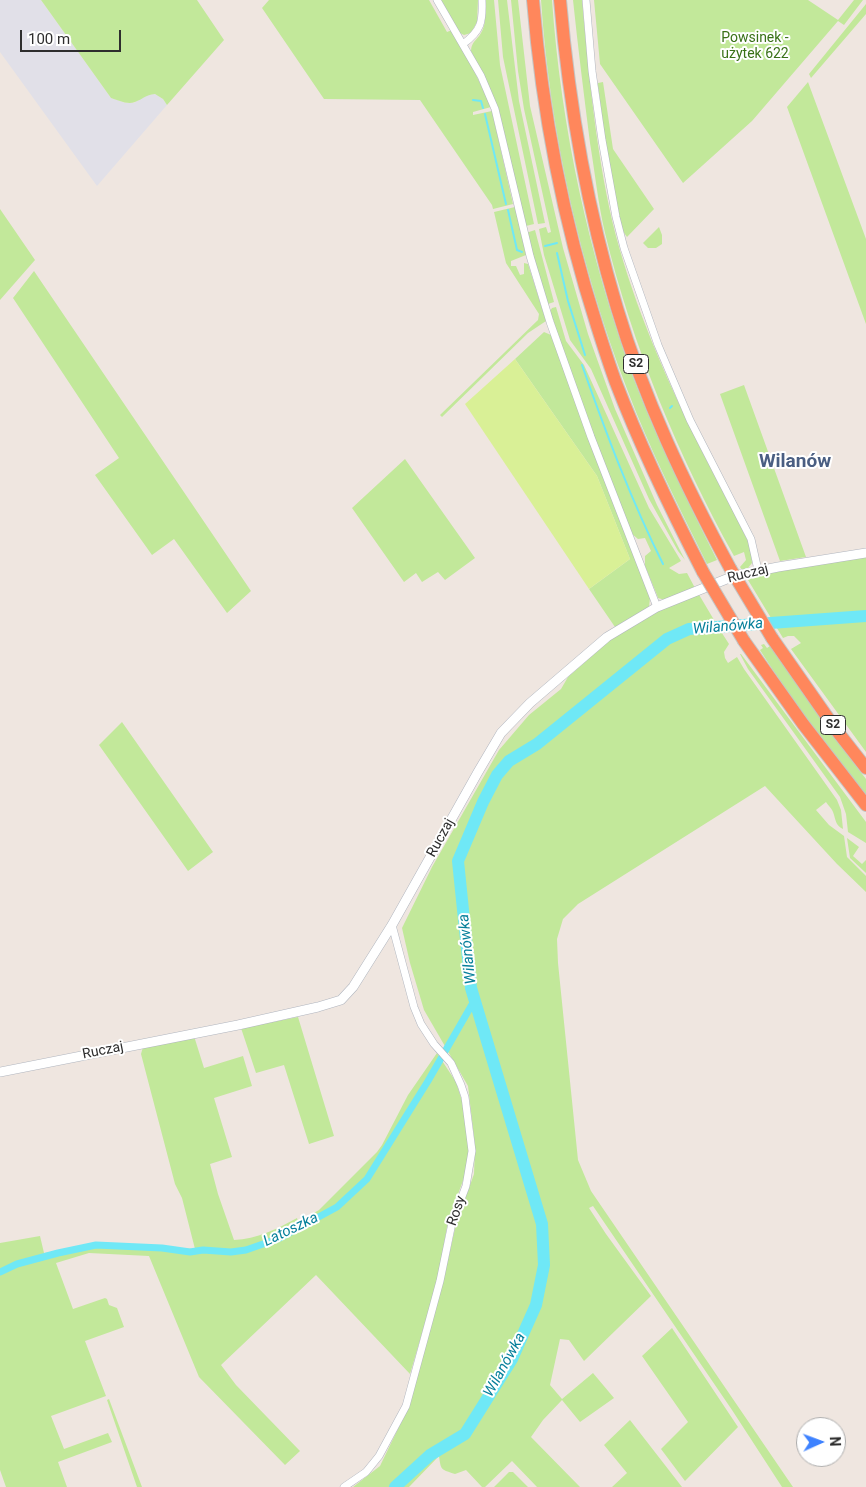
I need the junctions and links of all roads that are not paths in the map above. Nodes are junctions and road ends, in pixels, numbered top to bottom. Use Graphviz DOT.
graph roads {
  1 [pos="437,0"];
  2 [pos="482,0"];
  3 [pos="533,0"];
  4 [pos="560,0"];
  5 [pos="586,0"];
  6 [pos="463,44"];
  7 [pos="866,553"];
  8 [pos="758,570"];
  9 [pos="657,608"];
  10 [pos="866,768"];
  11 [pos="866,805"];
  12 [pos="392,925"];
  13 [pos="0,1072"];
  14 [pos="344,1487"];
  1 -- 6 [label="street"];
  2 -- 6 [label="street"];
  3 -- 11 [label="highway, S2, bridge"];
  4 -- 10 [label="highway, S2, bridge"];
  5 -- 8 [label="street"];
  6 -- 9 [label="street"];
  7 -- 8 [label="street, Ruczaj"];
  8 -- 9 [label="street, Ruczaj"];
  9 -- 12 [label="street, Ruczaj"];
  12 -- 13 [label="street, Ruczaj"];
  12 -- 14 [label="street, Rosy"];
}
